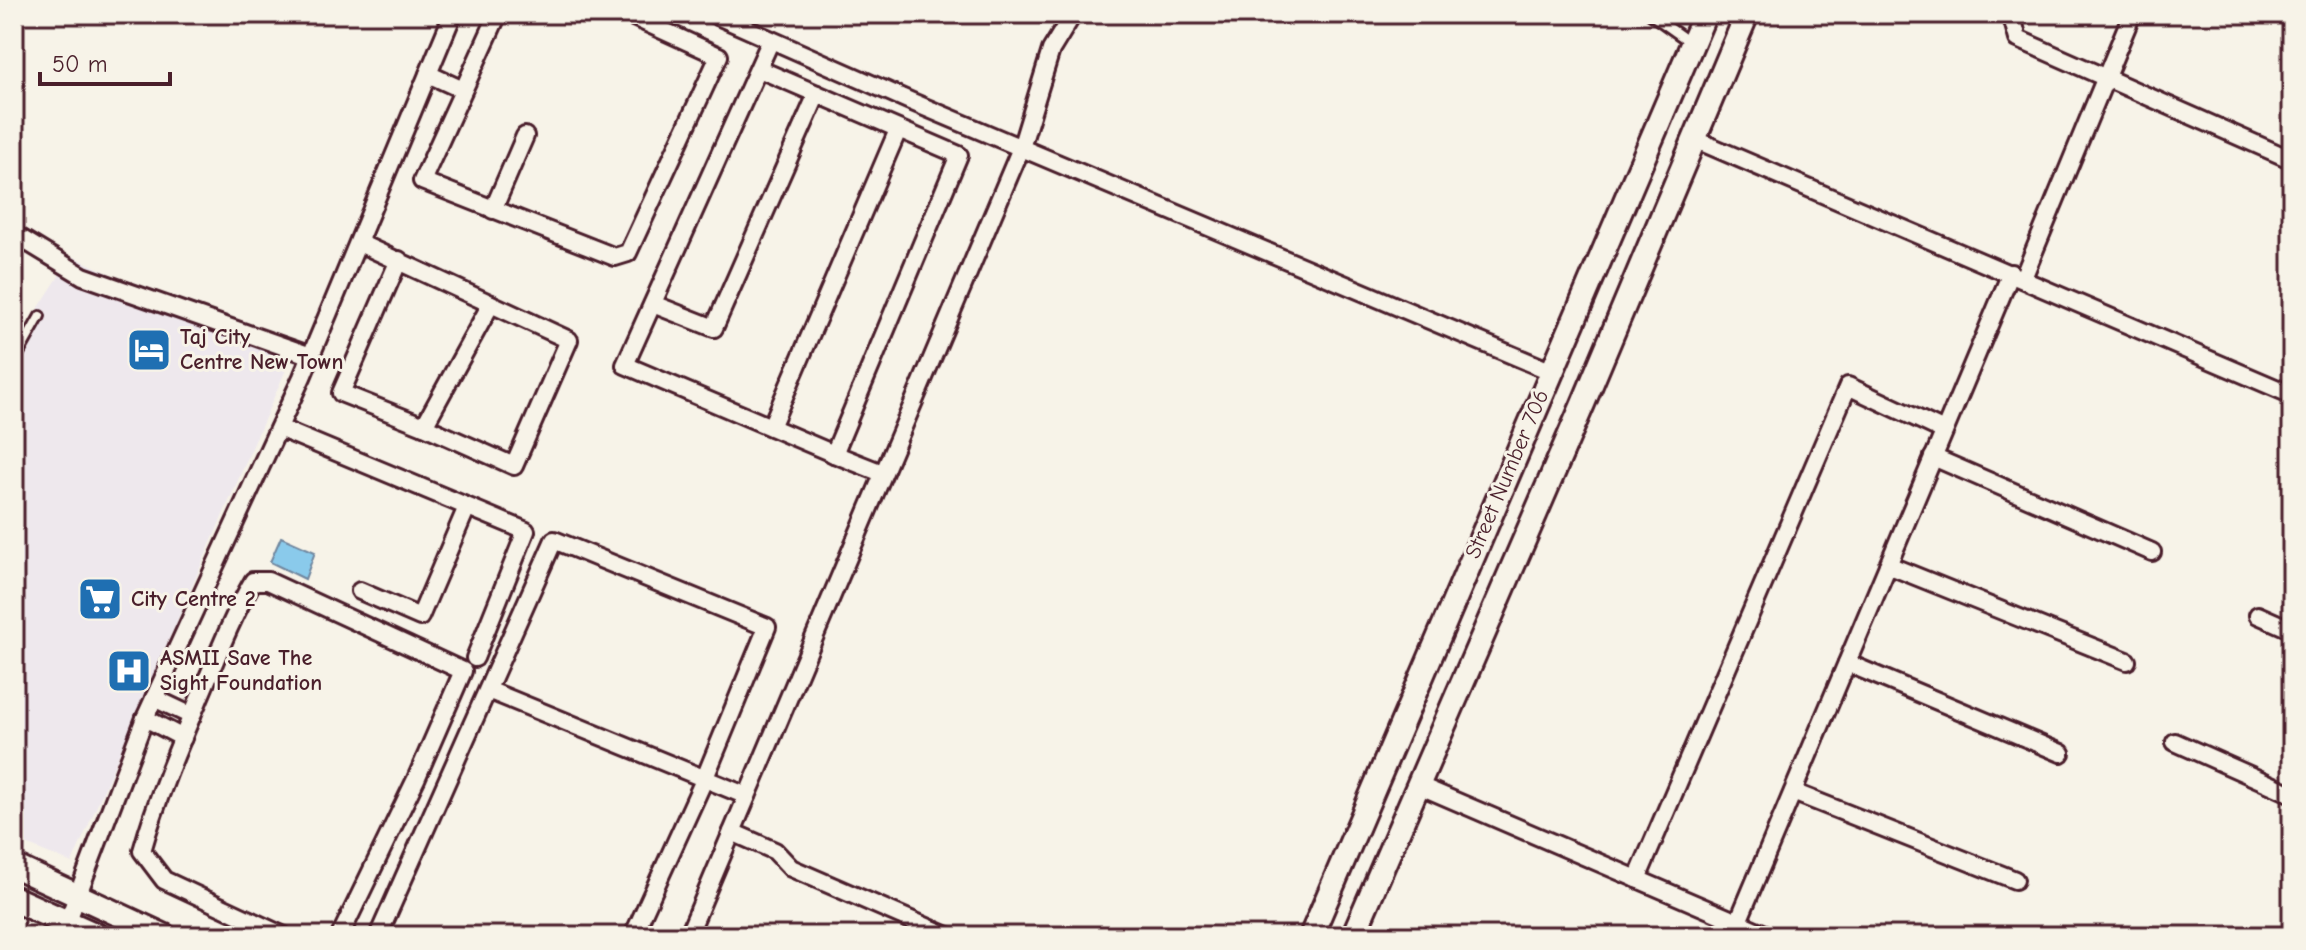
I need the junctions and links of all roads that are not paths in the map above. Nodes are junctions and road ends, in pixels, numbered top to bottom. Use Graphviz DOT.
graph roads {
  1 [pos="453,14"];
  2 [pos="498,14"];
  3 [pos="627,14"];
  4 [pos="713,14"];
  5 [pos="1073,14"];
  6 [pos="1650,14"];
  7 [pos="1705,14"];
  8 [pos="1747,14"];
  9 [pos="2015,14"];
  10 [pos="2132,14"];
  11 [pos="771,40"];
  12 [pos="1692,44"];
  13 [pos="759,69"];
  14 [pos="428,74"];
  15 [pos="2104,79"];
  16 [pos="463,90"];
  17 [pos="817,94"];
  18 [pos="898,130"];
  19 [pos="525,136"];
  20 [pos="1694,139"];
  21 [pos="1021,148"];
  22 [pos="2292,160"];
  23 [pos="493,210"];
  24 [pos="14,234"];
  25 [pos="359,243"];
  26 [pos="399,260"];
  27 [pos="2017,276"];
  28 [pos="491,304"];
  29 [pos="653,304"];
  30 [pos="40,316"];
  31 [pos="311,356"];
  32 [pos="14,362"];
  33 [pos="1550,371"];
  34 [pos="2292,395"];
  35 [pos="424,426"];
  36 [pos="771,427"];
  37 [pos="279,428"];
  38 [pos="1944,431"];
  39 [pos="834,454"];
  40 [pos="1933,457"];
  41 [pos="882,473"];
  42 [pos="467,507"];
  43 [pos="2152,552"];
  44 [pos="1888,565"];
  45 [pos="360,591"];
  46 [pos="2258,615"];
  47 [pos="2292,630"];
  48 [pos="475,658"];
  49 [pos="2127,661"];
  50 [pos="1847,663"];
  51 [pos="488,690"];
  52 [pos="154,698"];
  53 [pos="192,716"];
  54 [pos="145,718"];
  55 [pos="183,738"];
  56 [pos="2175,742"];
  57 [pos="2061,753"];
  58 [pos="704,780"];
  59 [pos="1418,785"];
  60 [pos="1793,792"];
  61 [pos="2292,794"];
  62 [pos="747,796"];
  63 [pos="732,832"];
  64 [pos="14,866"];
  65 [pos="1637,879"];
  66 [pos="2015,880"];
  67 [pos="78,896"];
  68 [pos="14,899"];
  69 [pos="67,923"];
  70 [pos="1735,930"];
  71 [pos="96,936"];
  72 [pos="165,936"];
  73 [pos="284,936"];
  74 [pos="340,936"];
  75 [pos="378,936"];
  76 [pos="633,936"];
  77 [pos="688,936"];
  78 [pos="948,936"];
  79 [pos="1311,936"];
  80 [pos="1353,936"];
  81 [pos="1770,936"];
  1 -- 14 [label="street"];
  2 -- 16 [label="street"];
  3 -- 23 [label="street"];
  4 -- 11 [label="street"];
  5 -- 21 [label="street"];
  6 -- 12 [label="lane"];
  7 -- 12 [label="street, Street Number 706"];
  8 -- 20 [label="street"];
  9 -- 15 [label="street"];
  10 -- 15 [label="street"];
  11 -- 13 [label="street"];
  11 -- 21 [label="street"];
  12 -- 33 [label="street, Street Number 706"];
  13 -- 17 [label="street"];
  13 -- 29 [label="street"];
  14 -- 16 [label="street"];
  14 -- 25 [label="street"];
  15 -- 22 [label="street"];
  15 -- 27 [label="street"];
  16 -- 23 [label="street"];
  17 -- 18 [label="street"];
  17 -- 29 [label="street"];
  18 -- 36 [label="street"];
  18 -- 39 [label="street"];
  19 -- 23 [label="street"];
  20 -- 27 [label="street"];
  20 -- 59 [label="street"];
  21 -- 33 [label="street"];
  21 -- 41 [label="street"];
  24 -- 31 [label="street"];
  25 -- 26 [label="street"];
  25 -- 31 [label="street"];
  26 -- 28 [label="street"];
  26 -- 35 [label="street"];
  27 -- 34 [label="street"];
  27 -- 38 [label="street"];
  28 -- 35 [label="street"];
  28 -- 35 [label="street"];
  29 -- 36 [label="street"];
  30 -- 32 [label="lane"];
  31 -- 37 [label="street"];
  33 -- 79 [label="street, Street Number 706"];
  36 -- 39 [label="street"];
  37 -- 42 [label="street"];
  37 -- 52 [label="street"];
  38 -- 40 [label="street"];
  38 -- 65 [label="street"];
  39 -- 41 [label="street"];
  40 -- 43 [label="street"];
  40 -- 44 [label="street"];
  41 -- 62 [label="street"];
  42 -- 45 [label="street"];
  42 -- 48 [label="street"];
  44 -- 49 [label="street"];
  44 -- 50 [label="street"];
  46 -- 47 [label="street"];
  50 -- 57 [label="street"];
  50 -- 60 [label="street"];
  51 -- 58 [label="street"];
  51 -- 58 [label="street"];
  51 -- 75 [label="street"];
  52 -- 53 [label="street"];
  52 -- 54 [label="street"];
  53 -- 55 [label="street"];
  53 -- 74 [label="street"];
  54 -- 55 [label="street"];
  54 -- 67 [label="street"];
  55 -- 73 [label="street"];
  56 -- 61 [label="street"];
  58 -- 62 [label="street"];
  58 -- 76 [label="street"];
  59 -- 65 [label="street"];
  59 -- 80 [label="street"];
  60 -- 66 [label="street"];
  60 -- 70 [label="street"];
  62 -- 63 [label="street"];
  63 -- 77 [label="street"];
  63 -- 78 [label="street"];
  64 -- 67 [label="street"];
  65 -- 70 [label="street"];
  67 -- 69 [label="street"];
  67 -- 72 [label="street"];
  68 -- 69 [label="main road"];
  69 -- 71 [label="main road"];
  70 -- 81 [label="street"];
}
